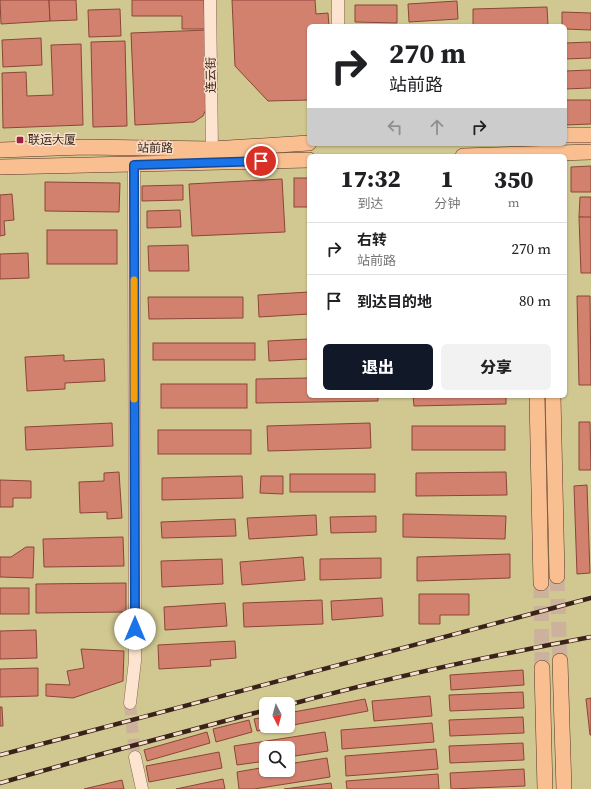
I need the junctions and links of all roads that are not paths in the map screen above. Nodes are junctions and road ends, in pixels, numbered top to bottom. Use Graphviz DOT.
graph roads {
  1 [pos="210,0"];
  2 [pos="338,0"];
  3 [pos="338,24"];
  4 [pos="567,135"];
  5 [pos="591,135"];
  6 [pos="307,143"];
  7 [pos="212,149"];
  8 [pos="0,150"];
  9 [pos="531,151"];
  10 [pos="548,151"];
  11 [pos="591,152"];
  12 [pos="490,154"];
  13 [pos="307,160"];
  14 [pos="134,165"];
  15 [pos="0,167"];
  16 [pos="537,398"];
  17 [pos="553,398"];
  18 [pos="557,576"];
  19 [pos="541,583"];
  20 [pos="560,661"];
  21 [pos="542,668"];
  22 [pos="130,703"];
  23 [pos="135,757"];
  24 [pos="142,789"];
  25 [pos="545,789"];
  26 [pos="564,789"];
  1 -- 7 [label="street, 连云街"];
  2 -- 3 [label="street"];
  4 -- 5 [label="main road"];
  6 -- 7 [label="main road, 站前路"];
  7 -- 8 [label="main road, 站前路"];
  9 -- 10 [label="main road"];
  9 -- 12 [label="main road"];
  10 -- 11 [label="main road"];
  13 -- 14 [label="main road, 站前路"];
  14 -- 15 [label="main road, 站前路"];
  14 -- 22 [label="street"];
  16 -- 19 [label="main road"];
  17 -- 18 [label="main road"];
  20 -- 26 [label="main road"];
  21 -- 25 [label="main road"];
  23 -- 24 [label="street"];
}
